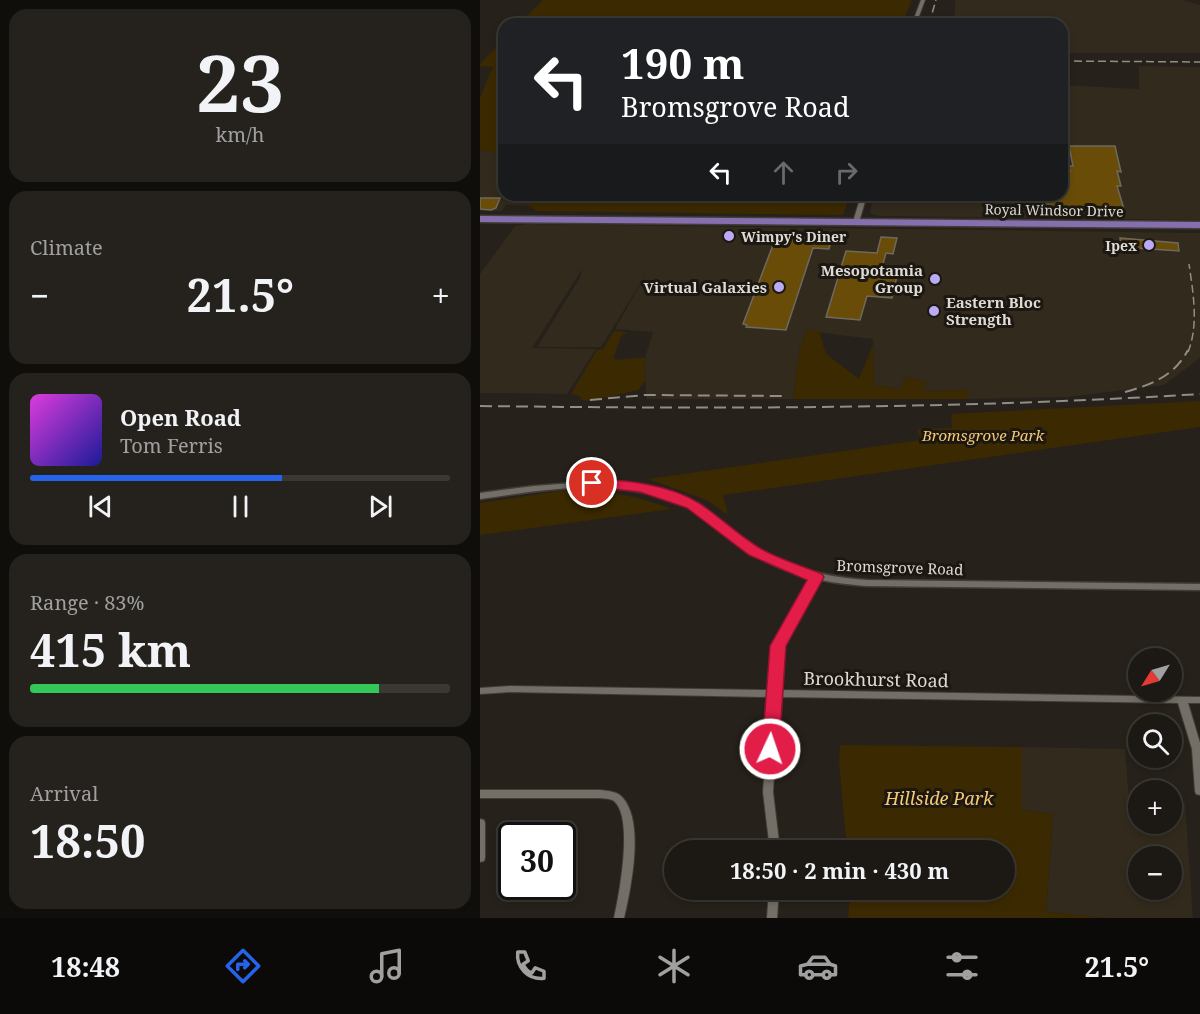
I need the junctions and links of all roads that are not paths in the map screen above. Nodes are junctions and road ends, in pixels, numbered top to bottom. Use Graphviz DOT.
graph roads {
  1 [pos="923,0"];
  2 [pos="916,18"];
  3 [pos="862,201"];
  4 [pos="480,218"];
  5 [pos="856,222"];
  6 [pos="1200,225"];
  7 [pos="480,496"];
  8 [pos="816,577"];
  9 [pos="1200,587"];
  10 [pos="480,691"];
  11 [pos="773,693"];
  12 [pos="1128,699"];
  13 [pos="1182,700"];
  14 [pos="1200,700"];
  15 [pos="1200,791"];
  16 [pos="480,794"];
  17 [pos="480,823"];
  18 [pos="774,840"];
  19 [pos="480,858"];
  20 [pos="773,900"];
  21 [pos="619,918"];
  22 [pos="772,918"];
  1 -- 2 [label="street"];
  3 -- 5 [label="street"];
  4 -- 5 [label="main road, Royal Windsor Drive"];
  5 -- 6 [label="main road, Royal Windsor Drive"];
  7 -- 8 [label="street, Bromsgrove Road"];
  8 -- 9 [label="street, Bromsgrove Road"];
  8 -- 11 [label="street"];
  10 -- 11 [label="street, Brookhurst Road"];
  11 -- 12 [label="street, Brookhurst Road"];
  11 -- 18 [label="street"];
  13 -- 14 [label="street, Brookhurst Road"];
  13 -- 15 [label="street"];
  16 -- 21 [label="street"];
  17 -- 19 [label="street"];
  20 -- 22 [label="street"];
}
